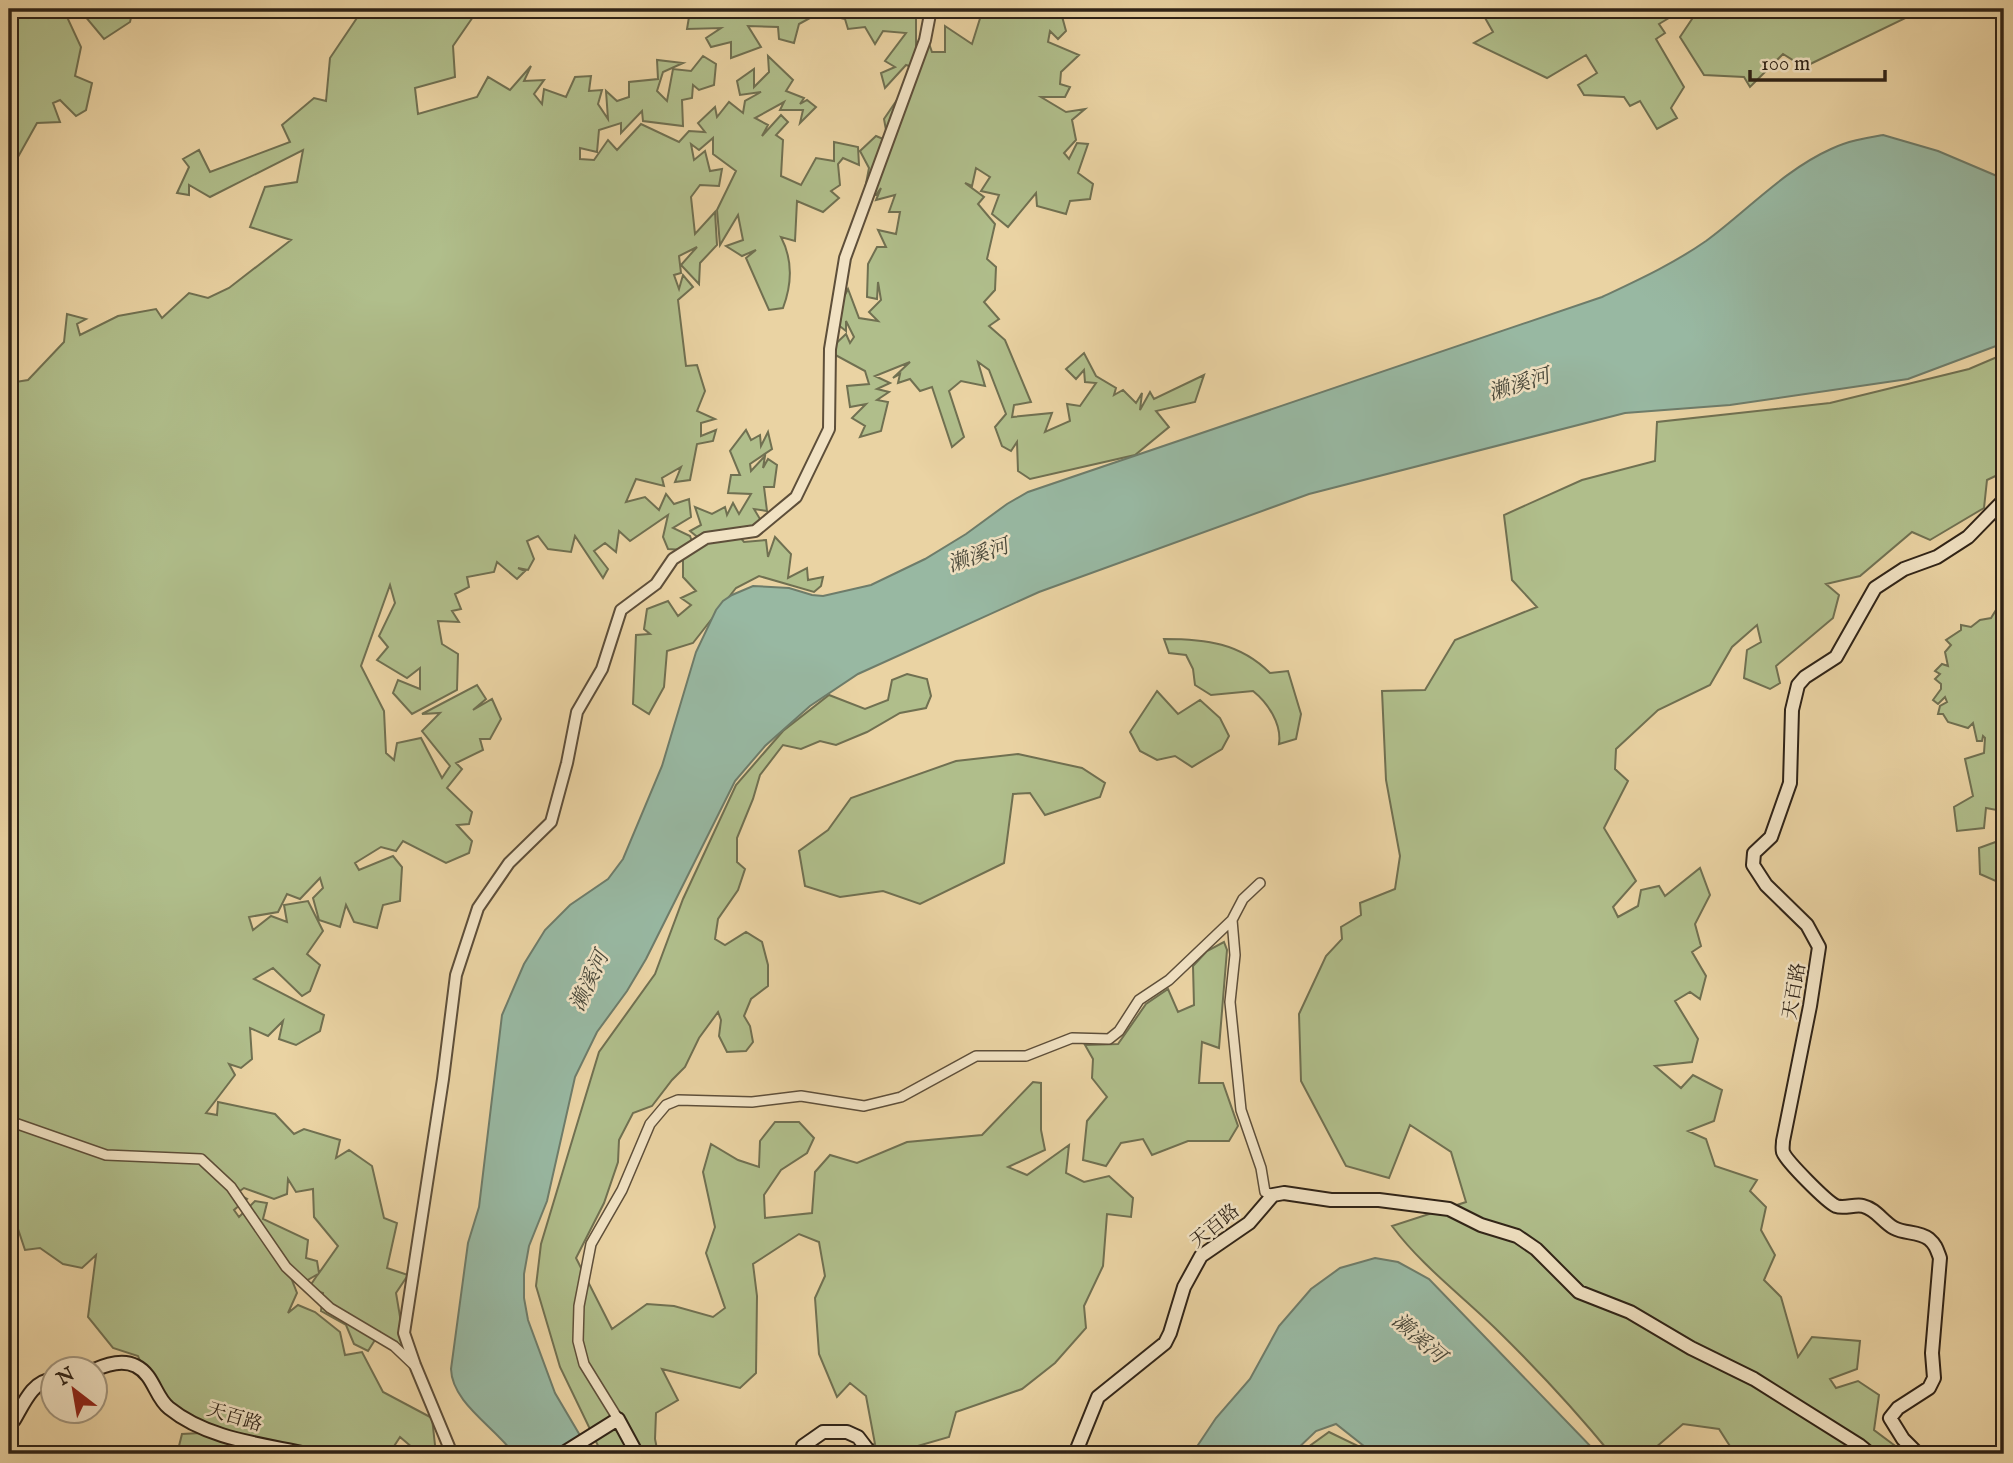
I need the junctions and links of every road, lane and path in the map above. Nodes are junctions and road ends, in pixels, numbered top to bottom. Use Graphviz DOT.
graph roads {
  1 [pos="931,9"];
  2 [pos="2004,500"];
  3 [pos="1260,883"];
  4 [pos="1232,920"];
  5 [pos="9,1121"];
  6 [pos="1273,1195"];
  7 [pos="108,1365"];
  8 [pos="415,1366"];
  9 [pos="38,1386"];
  10 [pos="618,1419"];
  11 [pos="9,1420"];
  12 [pos="307,1454"];
  13 [pos="452,1454"];
  14 [pos="562,1454"];
  15 [pos="637,1454"];
  16 [pos="801,1454"];
  17 [pos="871,1454"];
  18 [pos="1002,1454"];
  19 [pos="1009,1454"];
  20 [pos="1075,1454"];
  21 [pos="1870,1454"];
  22 [pos="1918,1454"];
  1 -- 8 [label="street"];
  2 -- 22 [label="main road, 天百路"];
  3 -- 4 [label="street"];
  4 -- 6 [label="street"];
  4 -- 10 [label="street"];
  5 -- 8 [label="street"];
  6 -- 20 [label="main road, 天百路"];
  6 -- 21 [label="main road"];
  7 -- 12 [label="main road, 天百路"];
  8 -- 13 [label="street"];
  9 -- 11 [label="main road"];
  10 -- 14 [label="main road"];
  10 -- 15 [label="main road"];
  16 -- 17 [label="main road"];
  18 -- 19 [label="main road"];
}
